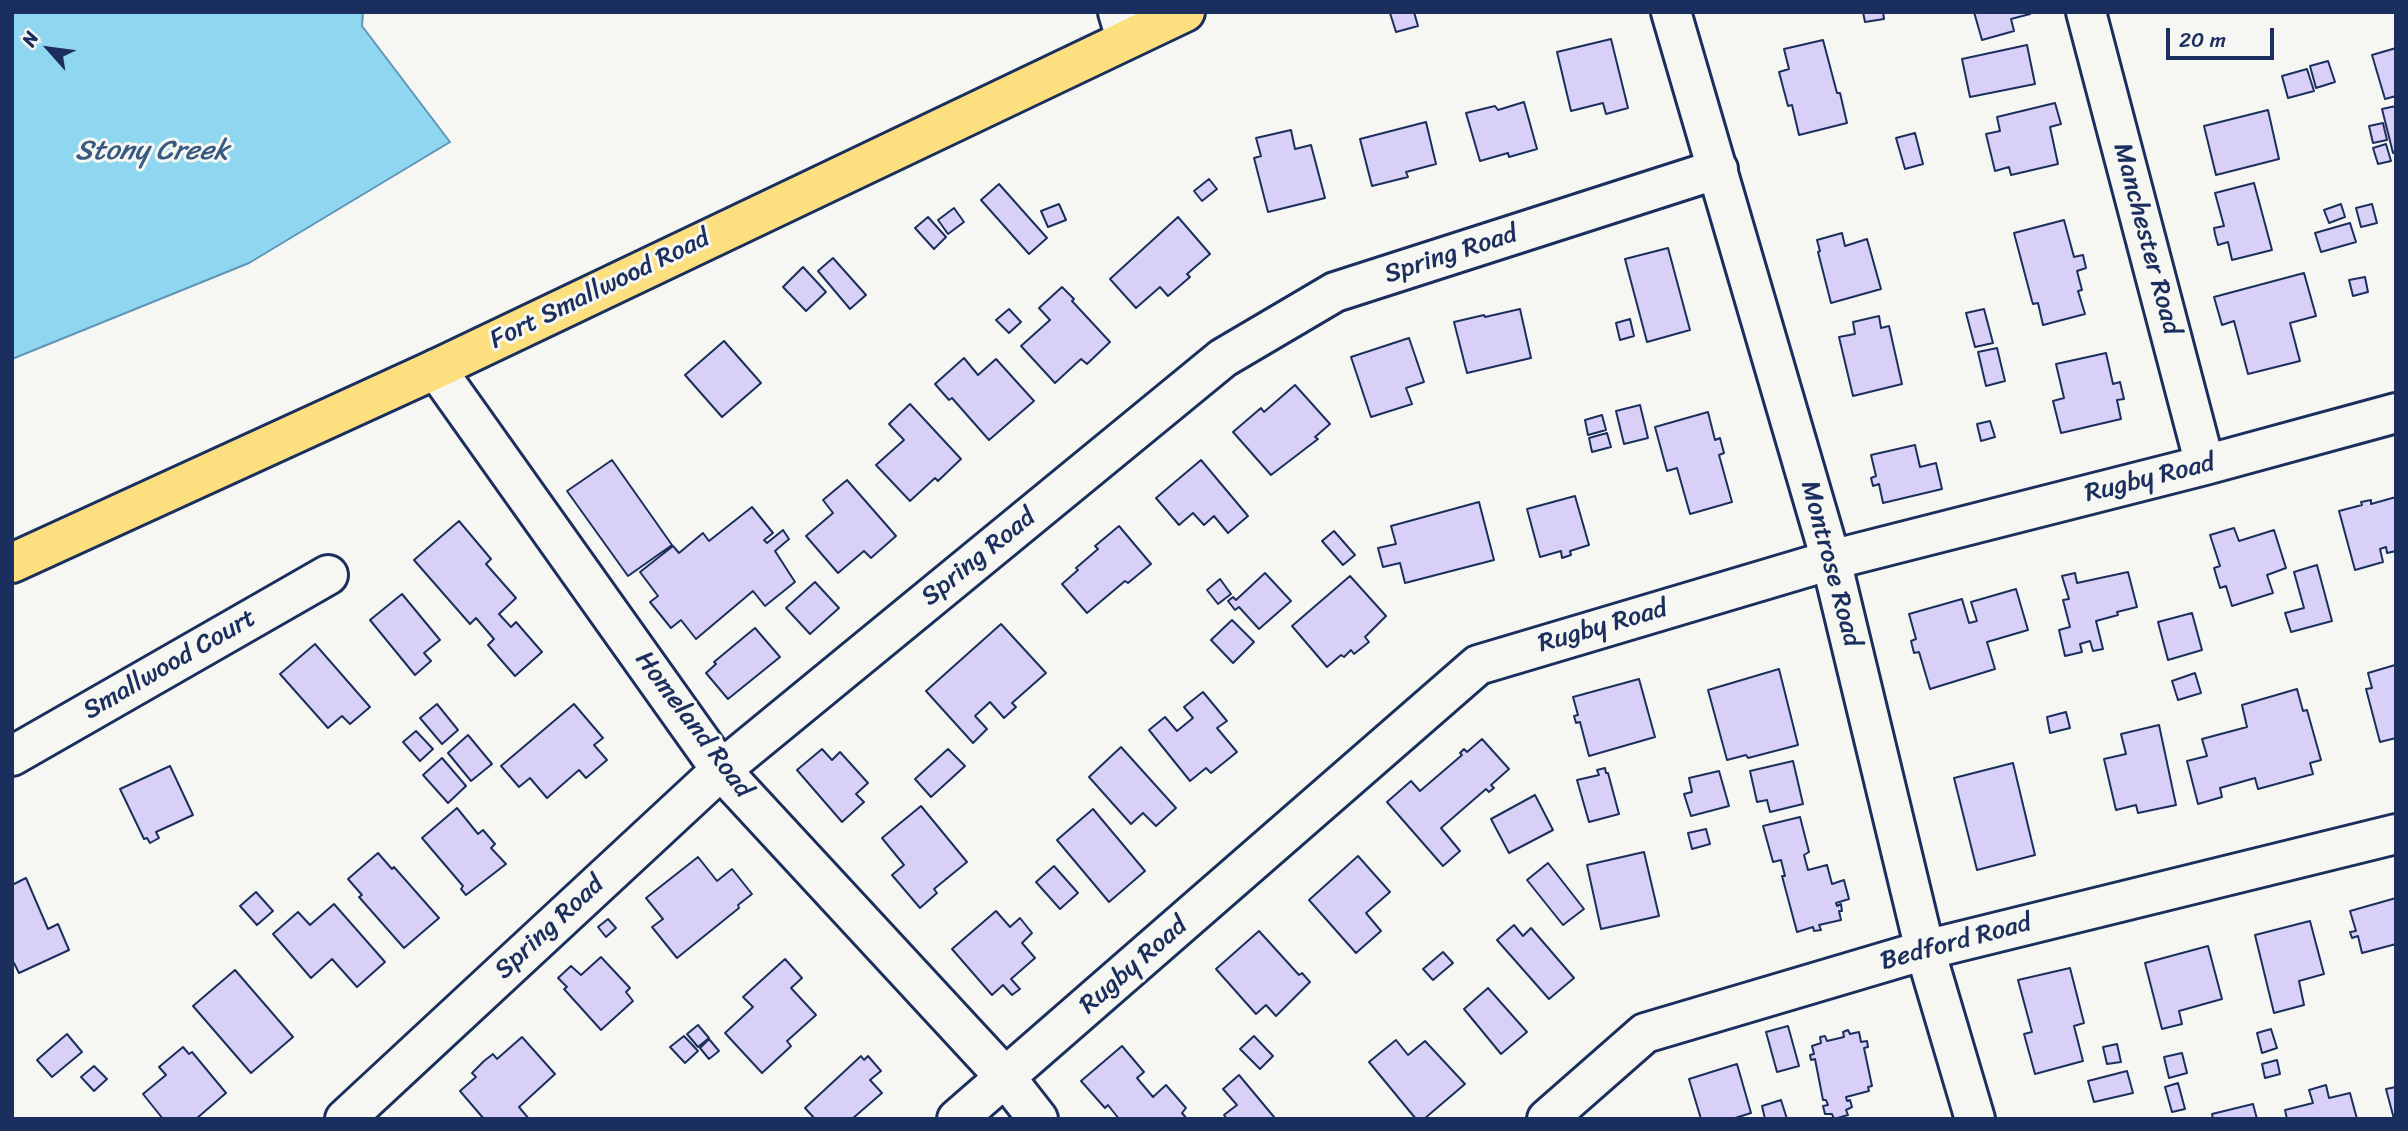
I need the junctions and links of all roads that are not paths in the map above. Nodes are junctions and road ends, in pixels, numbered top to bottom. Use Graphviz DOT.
graph roads {
  1 [pos="1185,12"];
  2 [pos="1671,12"];
  3 [pos="2087,12"];
  4 [pos="1122,25"];
  5 [pos="1718,169"];
  6 [pos="436,369"];
  7 [pos="2396,413"];
  8 [pos="2205,466"];
  9 [pos="1831,560"];
  10 [pos="12,563"];
  11 [pos="328,575"];
  12 [pos="12,756"];
  13 [pos="721,770"];
  14 [pos="2396,834"];
  15 [pos="1925,950"];
  16 [pos="1006,1078"];
  17 [pos="345,1119"];
  18 [pos="957,1119"];
  19 [pos="1038,1119"];
  20 [pos="1547,1119"];
  21 [pos="1975,1119"];
  1 -- 4 [label="main road, Fort Smallwood Road"];
  2 -- 5 [label="street, Montrose Road"];
  3 -- 8 [label="street, Manchester Road"];
  4 -- 6 [label="main road, Fort Smallwood Road"];
  5 -- 9 [label="street, Montrose Road"];
  5 -- 13 [label="street, Spring Road"];
  6 -- 10 [label="main road, Fort Smallwood Road"];
  6 -- 13 [label="street, Homeland Road"];
  7 -- 8 [label="street, Rugby Road"];
  8 -- 9 [label="street, Rugby Road"];
  9 -- 15 [label="street, Montrose Road"];
  9 -- 16 [label="street, Rugby Road"];
  11 -- 12 [label="street, Smallwood Court"];
  13 -- 16 [label="street, Homeland Road"];
  13 -- 17 [label="street, Spring Road"];
  14 -- 15 [label="street, Bedford Road"];
  15 -- 20 [label="street, Bedford Road"];
  15 -- 21 [label="street, Montrose Road"];
  16 -- 18 [label="street, Rugby Road"];
  16 -- 19 [label="street, Homeland Road"];
}
